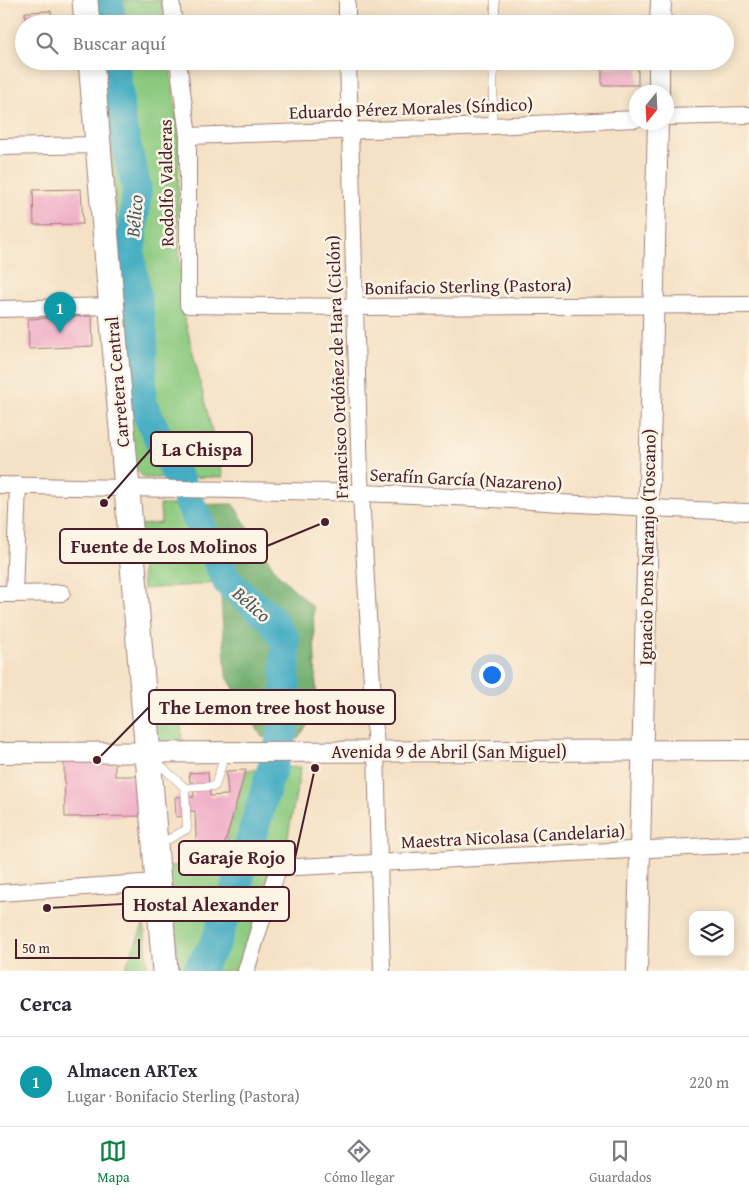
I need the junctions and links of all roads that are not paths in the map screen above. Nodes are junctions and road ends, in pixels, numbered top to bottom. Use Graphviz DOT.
graph roads {
  1 [pos="85,0"];
  2 [pos="171,0"];
  3 [pos="347,0"];
  4 [pos="495,0"];
  5 [pos="661,0"];
  6 [pos="86,15"];
  7 [pos="173,15"];
  8 [pos="347,15"];
  9 [pos="495,15"];
  10 [pos="660,15"];
  11 [pos="92,70"];
  12 [pos="179,70"];
  13 [pos="348,70"];
  14 [pos="494,70"];
  15 [pos="659,70"];
  16 [pos="659,85"];
  17 [pos="749,115"];
  18 [pos="674,117"];
  19 [pos="629,118"];
  20 [pos="492,126"];
  21 [pos="658,130"];
  22 [pos="350,131"];
  23 [pos="188,136"];
  24 [pos="98,145"];
  25 [pos="0,147"];
  26 [pos="653,304"];
  27 [pos="749,304"];
  28 [pos="188,305"];
  29 [pos="110,306"];
  30 [pos="354,307"];
  31 [pos="0,308"];
  32 [pos="0,484"];
  33 [pos="18,485"];
  34 [pos="139,490"];
  35 [pos="360,493"];
  36 [pos="648,509"];
  37 [pos="749,512"];
  38 [pos="62,593"];
  39 [pos="7,594"];
  40 [pos="749,750"];
  41 [pos="376,751"];
  42 [pos="642,751"];
  43 [pos="226,752"];
  44 [pos="0,753"];
  45 [pos="148,753"];
  46 [pos="185,788"];
  47 [pos="749,844"];
  48 [pos="154,847"];
  49 [pos="640,850"];
  50 [pos="379,864"];
  51 [pos="156,882"];
  52 [pos="0,893"];
  53 [pos="164,971"];
  54 [pos="246,971"];
  55 [pos="382,971"];
  56 [pos="637,971"];
  1 -- 6 [label="main road"];
  2 -- 7 [label="street"];
  3 -- 8 [label="street"];
  4 -- 9 [label="lane"];
  5 -- 10 [label="street"];
  11 -- 24 [label="main road, Carretera Central"];
  12 -- 23 [label="street, Rodolfo Valderas"];
  13 -- 22 [label="street, Francisco Ordóñez de Hara (Ciclón)"];
  14 -- 20 [label="lane"];
  15 -- 16 [label="street"];
  17 -- 18 [label="street"];
  19 -- 20 [label="street, Eduardo Pérez Morales (Síndico)"];
  20 -- 22 [label="street, Eduardo Pérez Morales (Síndico)"];
  21 -- 26 [label="street, Ignacio Pons Naranjo (Toscano)"];
  22 -- 23 [label="street, Eduardo Pérez Morales (Síndico)"];
  22 -- 30 [label="street, Francisco Ordóñez de Hara (Ciclón)"];
  23 -- 28 [label="street, Rodolfo Valderas"];
  24 -- 25 [label="street"];
  24 -- 29 [label="main road, Carretera Central"];
  26 -- 27 [label="street, Bonifacio Sterling (Pastora)"];
  26 -- 30 [label="street, Bonifacio Sterling (Pastora)"];
  26 -- 36 [label="street, Ignacio Pons Naranjo (Toscano)"];
  28 -- 30 [label="street, Bonifacio Sterling (Pastora)"];
  29 -- 31 [label="street"];
  29 -- 34 [label="main road, Carretera Central"];
  30 -- 35 [label="street, Francisco Ordóñez de Hara (Ciclón)"];
  32 -- 33 [label="street, Serafín García (Nazareno)"];
  33 -- 34 [label="street, Serafín García (Nazareno)"];
  33 -- 39 [label="street"];
  34 -- 35 [label="street, Serafín García (Nazareno)"];
  34 -- 45 [label="main road, Carretera Central"];
  35 -- 36 [label="street, Serafín García (Nazareno)"];
  35 -- 41 [label="street, Francisco Ordóñez de Hara (Ciclón)"];
  36 -- 37 [label="street, Serafín García (Nazareno)"];
  36 -- 42 [label="street, Ignacio Pons Naranjo (Toscano)"];
  38 -- 39 [label="street"];
  40 -- 42 [label="street, Avenida 9 de Abril (San Miguel)"];
  41 -- 42 [label="street, Avenida 9 de Abril (San Miguel)"];
  41 -- 43 [label="street, Avenida 9 de Abril (San Miguel)"];
  41 -- 50 [label="street, Francisco Ordóñez de Hara (Ciclón)"];
  42 -- 49 [label="street, Ignacio Pons Naranjo (Toscano)"];
  43 -- 45 [label="street, Avenida 9 de Abril (San Miguel)"];
  43 -- 46 [label="lane"];
  44 -- 45 [label="street, Avenida 9 de Abril (San Miguel)"];
  45 -- 46 [label="lane"];
  45 -- 48 [label="main road, Carretera Central"];
  46 -- 48 [label="lane"];
  47 -- 49 [label="street, Maestra Nicolasa (Candelaria)"];
  48 -- 51 [label="main road, Carretera Central"];
  49 -- 50 [label="street, Maestra Nicolasa (Candelaria)"];
  49 -- 56 [label="street, Ignacio Pons Naranjo (Toscano)"];
  50 -- 54 [label="street, Maestra Nicolasa (Candelaria)"];
  50 -- 55 [label="street, Francisco Ordóñez de Hara (Ciclón)"];
  51 -- 52 [label="street"];
  51 -- 53 [label="main road, Carretera Central"];
}
